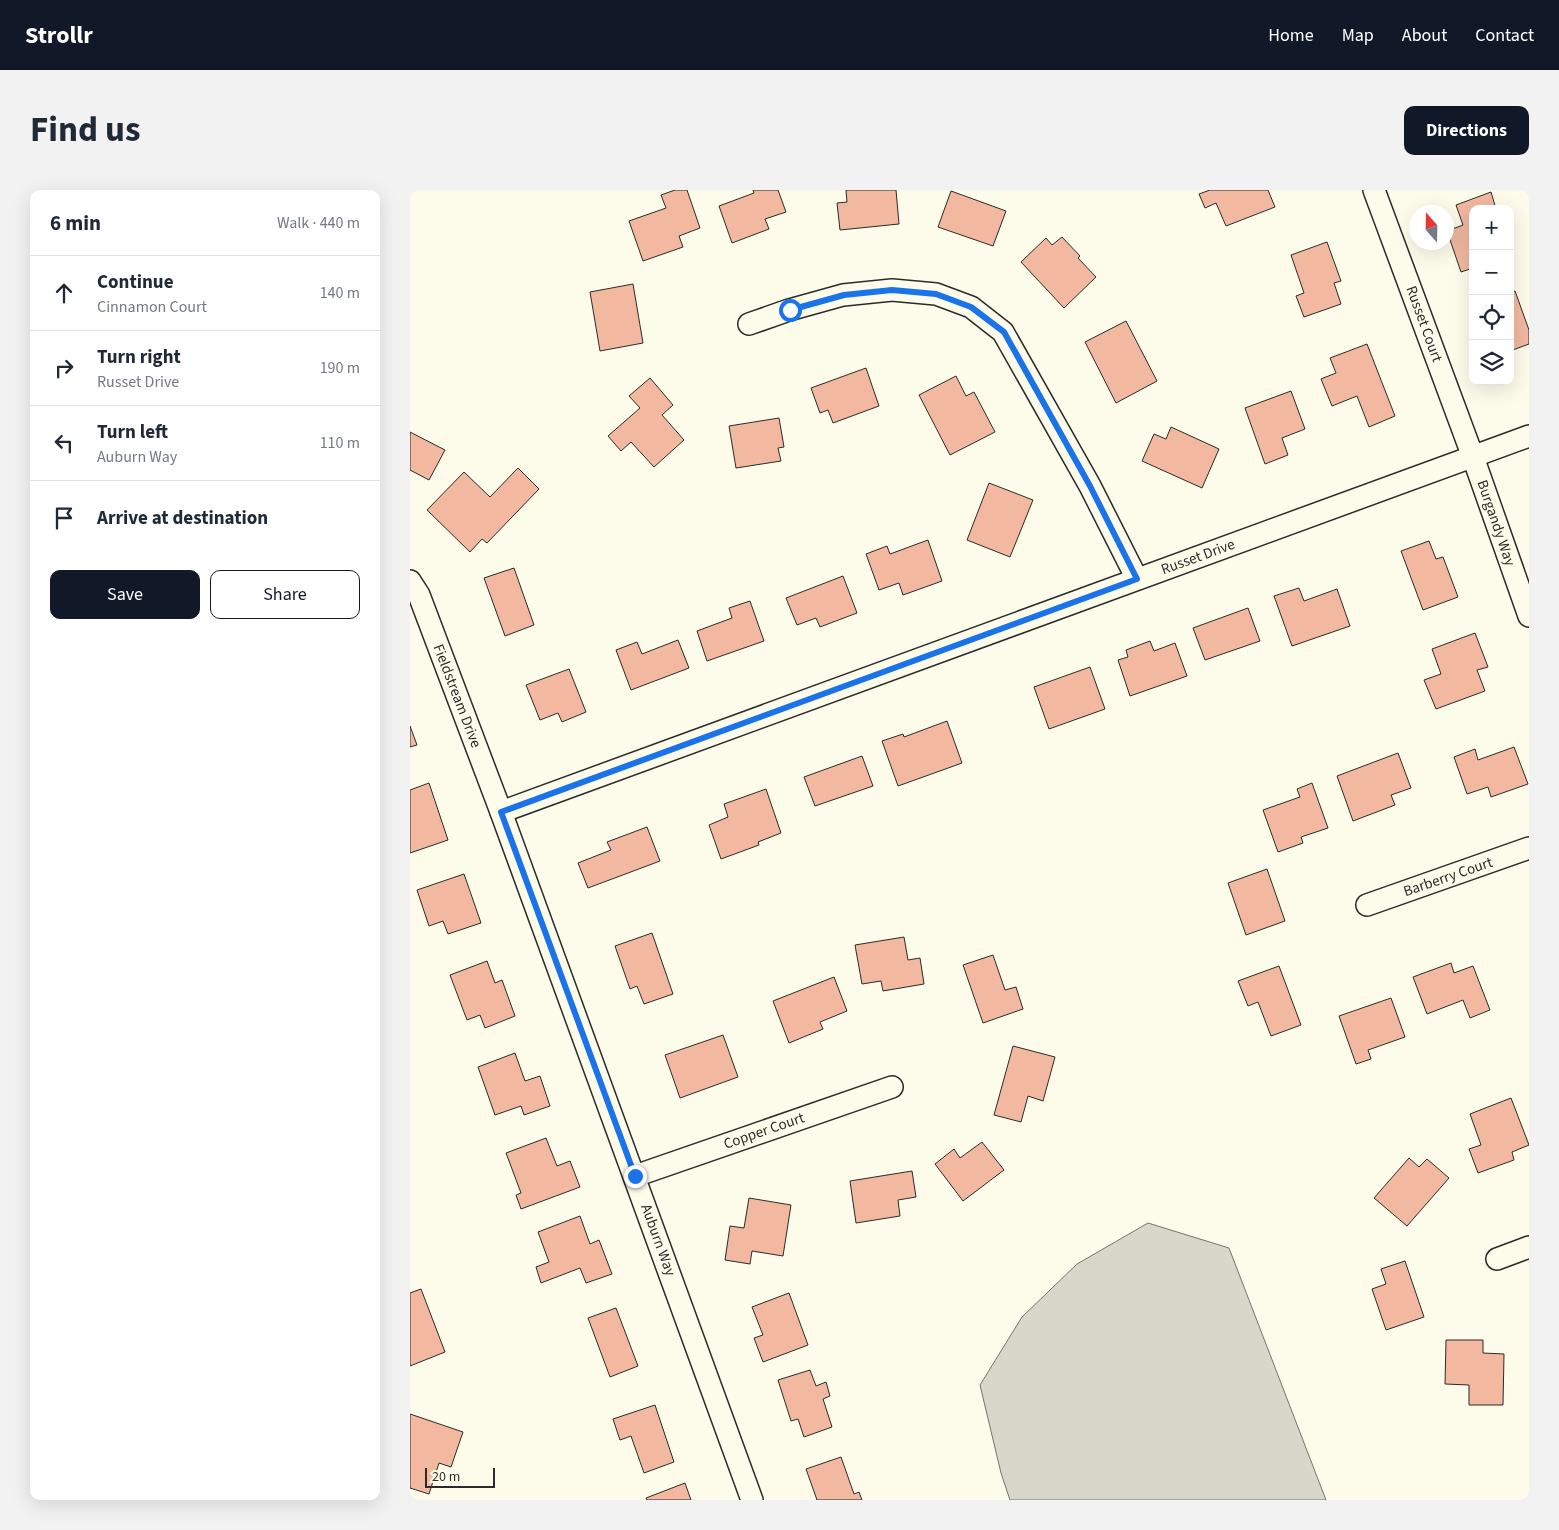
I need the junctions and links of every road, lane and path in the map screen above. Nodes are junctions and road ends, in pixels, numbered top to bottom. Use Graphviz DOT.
graph roads {
  1 [pos="1374,190"];
  2 [pos="749,324"];
  3 [pos="1529,436"];
  4 [pos="1473,457"];
  5 [pos="1137,579"];
  6 [pos="410,581"];
  7 [pos="1529,616"];
  8 [pos="501,812"];
  9 [pos="1529,848"];
  10 [pos="1367,905"];
  11 [pos="892,1087"];
  12 [pos="635,1176"];
  13 [pos="1529,1247"];
  14 [pos="1497,1259"];
  15 [pos="752,1500"];
  1 -- 4 [label="street, Russet Court"];
  2 -- 5 [label="street"];
  3 -- 4 [label="street, Russet Drive"];
  4 -- 5 [label="street, Russet Drive"];
  4 -- 7 [label="street, Burgandy Way"];
  5 -- 8 [label="street, Russet Drive"];
  6 -- 8 [label="street, Fieldstream Drive"];
  8 -- 12 [label="street, Auburn Way"];
  9 -- 10 [label="street, Barberry Court"];
  11 -- 12 [label="street, Copper Court"];
  12 -- 15 [label="street, Auburn Way"];
  13 -- 14 [label="street"];
}
